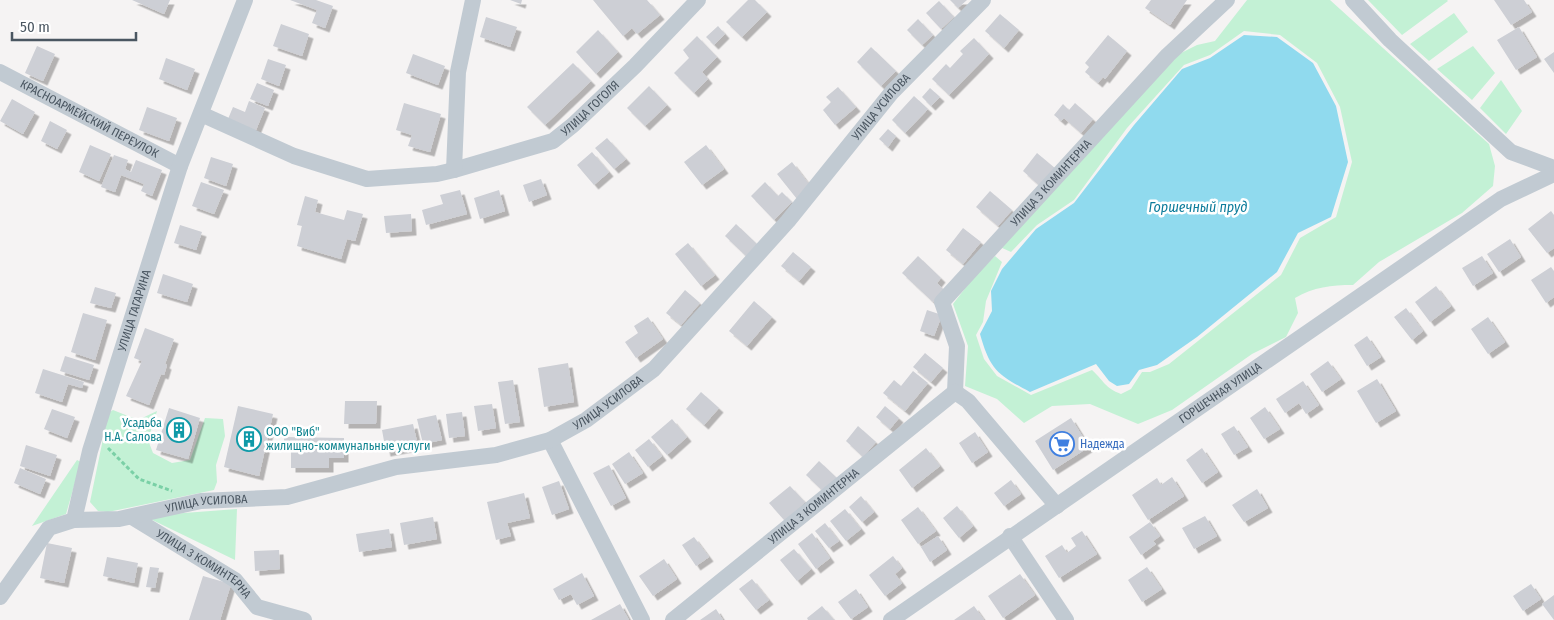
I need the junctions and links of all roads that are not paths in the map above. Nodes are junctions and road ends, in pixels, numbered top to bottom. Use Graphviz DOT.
graph roads {
  1 [pos="245,0"];
  2 [pos="473,0"];
  3 [pos="698,0"];
  4 [pos="984,0"];
  5 [pos="1227,0"];
  6 [pos="1353,0"];
  7 [pos="0,72"];
  8 [pos="201,114"];
  9 [pos="180,166"];
  10 [pos="1554,168"];
  11 [pos="454,170"];
  12 [pos="1554,174"];
  13 [pos="955,392"];
  14 [pos="550,440"];
  15 [pos="1057,506"];
  16 [pos="132,516"];
  17 [pos="74,520"];
  18 [pos="1010,536"];
  19 [pos="0,597"];
  20 [pos="304,620"];
  21 [pos="642,620"];
  22 [pos="673,620"];
  23 [pos="891,620"];
  24 [pos="1066,620"];
  1 -- 8 [label="street, УЛИЦА ГАГАРИНА"];
  2 -- 11 [label="street"];
  3 -- 11 [label="street, УЛИЦА ГОГОЛЯ"];
  4 -- 14 [label="street, УЛИЦА УСИЛОВА"];
  5 -- 13 [label="street, УЛИЦА 3 КОМИНТЕРНА"];
  6 -- 10 [label="street"];
  7 -- 9 [label="street, КРАСНОАРМЕЙСКИЙ ПЕРЕУЛОК"];
  8 -- 9 [label="street, УЛИЦА ГАГАРИНА"];
  8 -- 11 [label="street, УЛИЦА ГОГОЛЯ"];
  9 -- 17 [label="street, УЛИЦА ГАГАРИНА"];
  12 -- 15 [label="street, ГОРШЕЧНАЯ УЛИЦА"];
  13 -- 15 [label="street"];
  13 -- 22 [label="street, УЛИЦА 3 КОМИНТЕРНА"];
  14 -- 16 [label="street, УЛИЦА УСИЛОВА"];
  14 -- 21 [label="street"];
  15 -- 18 [label="street, ГОРШЕЧНАЯ УЛИЦА"];
  16 -- 17 [label="street, УЛИЦА УСИЛОВА"];
  16 -- 20 [label="street, УЛИЦА 3 КОМИНТЕРНА"];
  17 -- 19 [label="street"];
  18 -- 23 [label="street, ГОРШЕЧНАЯ УЛИЦА"];
  18 -- 24 [label="street"];
}
